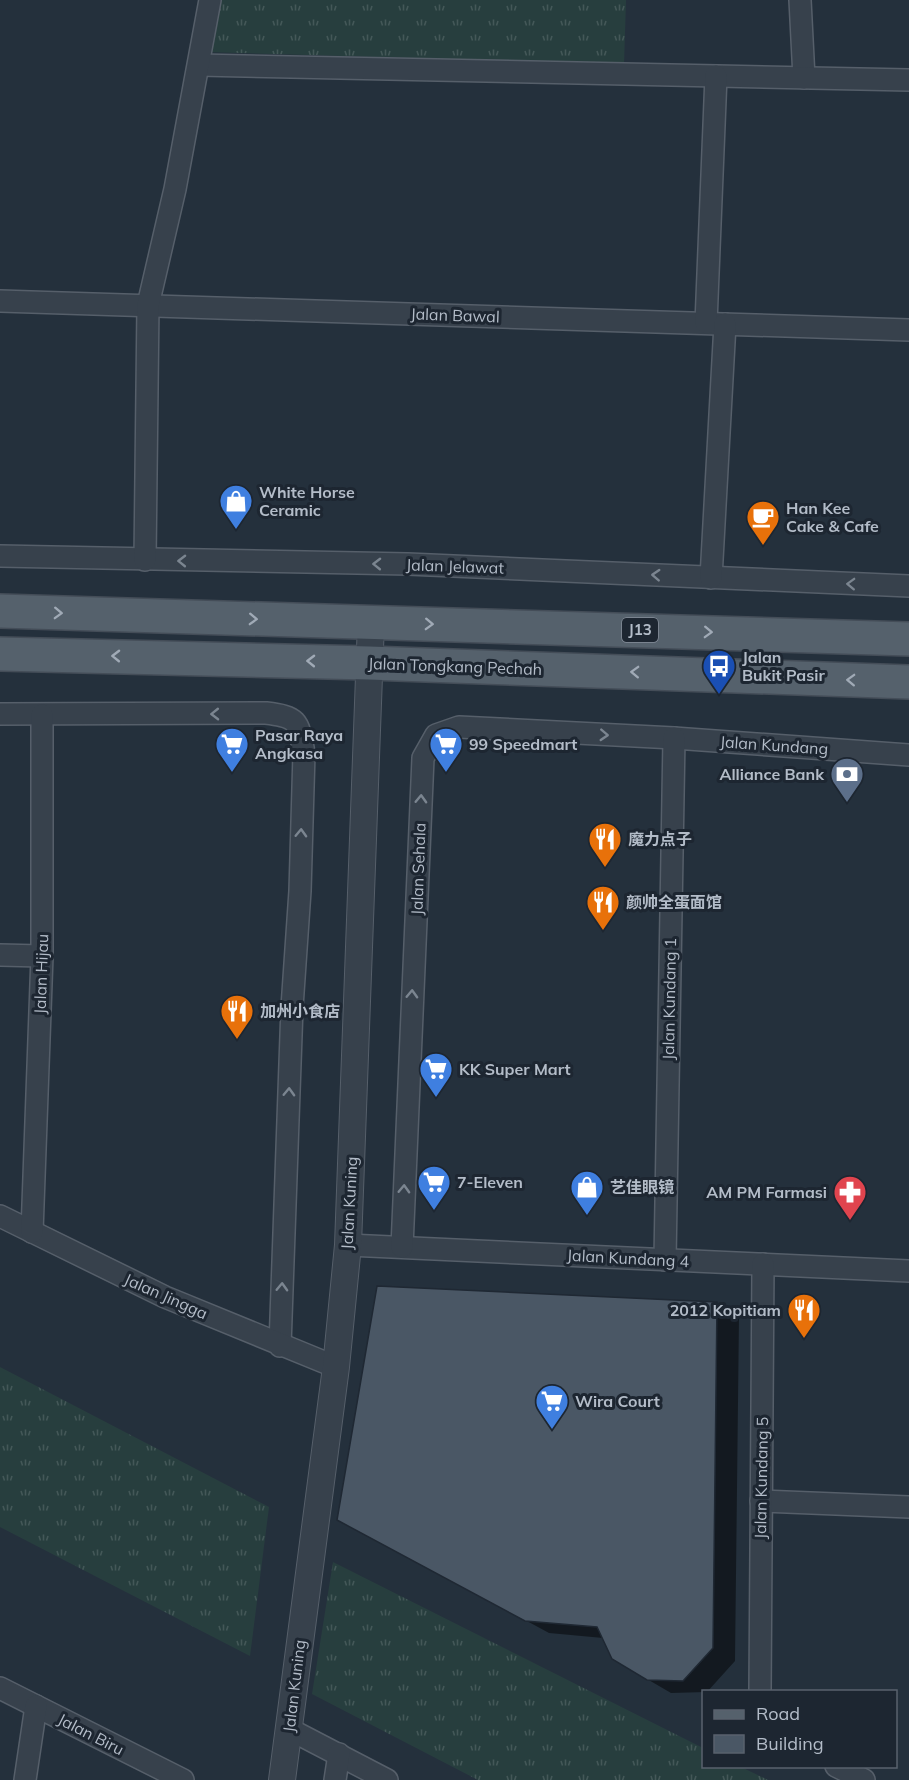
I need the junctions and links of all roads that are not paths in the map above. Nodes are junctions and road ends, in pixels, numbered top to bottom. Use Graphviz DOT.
graph roads {
  1 [pos="210,0"];
  2 [pos="800,0"];
  3 [pos="199,65"];
  4 [pos="716,76"];
  5 [pos="804,78"];
  6 [pos="909,80"];
  7 [pos="0,301"];
  8 [pos="148,305"];
  9 [pos="716,323"];
  10 [pos="909,330"];
  11 [pos="0,556"];
  12 [pos="145,560"];
  13 [pos="711,578"];
  14 [pos="909,586"];
  15 [pos="0,611"];
  16 [pos="371,622"];
  17 [pos="909,639"];
  18 [pos="0,654"];
  19 [pos="369,663"];
  20 [pos="909,682"];
  21 [pos="0,714"];
  22 [pos="42,715"];
  23 [pos="674,738"];
  24 [pos="909,755"];
  25 [pos="0,955"];
  26 [pos="42,956"];
  27 [pos="0,1216"];
  28 [pos="32,1232"];
  29 [pos="348,1245"];
  30 [pos="402,1247"];
  31 [pos="664,1260"];
  32 [pos="763,1264"];
  33 [pos="909,1271"];
  34 [pos="280,1346"];
  35 [pos="336,1367"];
  36 [pos="760,1501"];
  37 [pos="909,1507"];
  38 [pos="0,1688"];
  39 [pos="760,1690"];
  40 [pos="36,1706"];
  41 [pos="289,1729"];
  42 [pos="339,1754"];
  43 [pos="838,1768"];
  44 [pos="25,1780"];
  45 [pos="183,1780"];
  46 [pos="282,1780"];
  47 [pos="335,1780"];
  48 [pos="387,1780"];
  49 [pos="864,1780"];
  1 -- 3 [label="street"];
  2 -- 5 [label="street"];
  3 -- 4 [label="street"];
  3 -- 8 [label="street"];
  4 -- 5 [label="street"];
  4 -- 9 [label="street"];
  5 -- 6 [label="street"];
  7 -- 8 [label="street, Jalan Bawal"];
  8 -- 9 [label="street, Jalan Bawal"];
  8 -- 12 [label="street"];
  9 -- 10 [label="street, Jalan Bawal"];
  9 -- 13 [label="street"];
  11 -- 12 [label="street, Jalan Jelawat"];
  13 -- 12 [label="street, Jalan Jelawat, one-way"];
  14 -- 13 [label="street, Jalan Jelawat, one-way"];
  15 -- 16 [label="main road, J13, one-way"];
  16 -- 17 [label="main road, J13, one-way"];
  16 -- 19 [label="street, Jalan Kuning"];
  19 -- 18 [label="main road, Jalan Tongkang Pechah, one-way"];
  20 -- 19 [label="main road, Jalan Tongkang Pechah, one-way"];
  19 -- 29 [label="street, Jalan Kuning"];
  21 -- 22 [label="street"];
  22 -- 26 [label="street, Jalan Hijau"];
  34 -- 22 [label="street, one-way"];
  23 -- 24 [label="street, Jalan Kundang"];
  30 -- 23 [label="street, Jalan Sehala, one-way"];
  23 -- 31 [label="street, Jalan Kundang 1"];
  25 -- 26 [label="street"];
  26 -- 28 [label="street, Jalan Hijau"];
  27 -- 28 [label="street, Jalan Jingga"];
  28 -- 34 [label="street, Jalan Jingga"];
  29 -- 30 [label="street, Jalan Kundang 4"];
  29 -- 35 [label="street, Jalan Kuning"];
  30 -- 31 [label="street, Jalan Kundang 4"];
  31 -- 32 [label="street, Jalan Kundang 4"];
  32 -- 33 [label="street, Jalan Kundang 4"];
  32 -- 36 [label="street, Jalan Kundang 5"];
  34 -- 35 [label="street, Jalan Jingga"];
  35 -- 41 [label="street, Jalan Kuning"];
  36 -- 37 [label="street"];
  36 -- 39 [label="street, Jalan Kundang 5"];
  38 -- 40 [label="street, Jalan Biru"];
  40 -- 44 [label="street"];
  40 -- 45 [label="street, Jalan Biru"];
  41 -- 42 [label="street"];
  41 -- 46 [label="street, Jalan Kuning"];
  42 -- 47 [label="street"];
  42 -- 48 [label="street"];
  43 -- 49 [label="street"];
}
